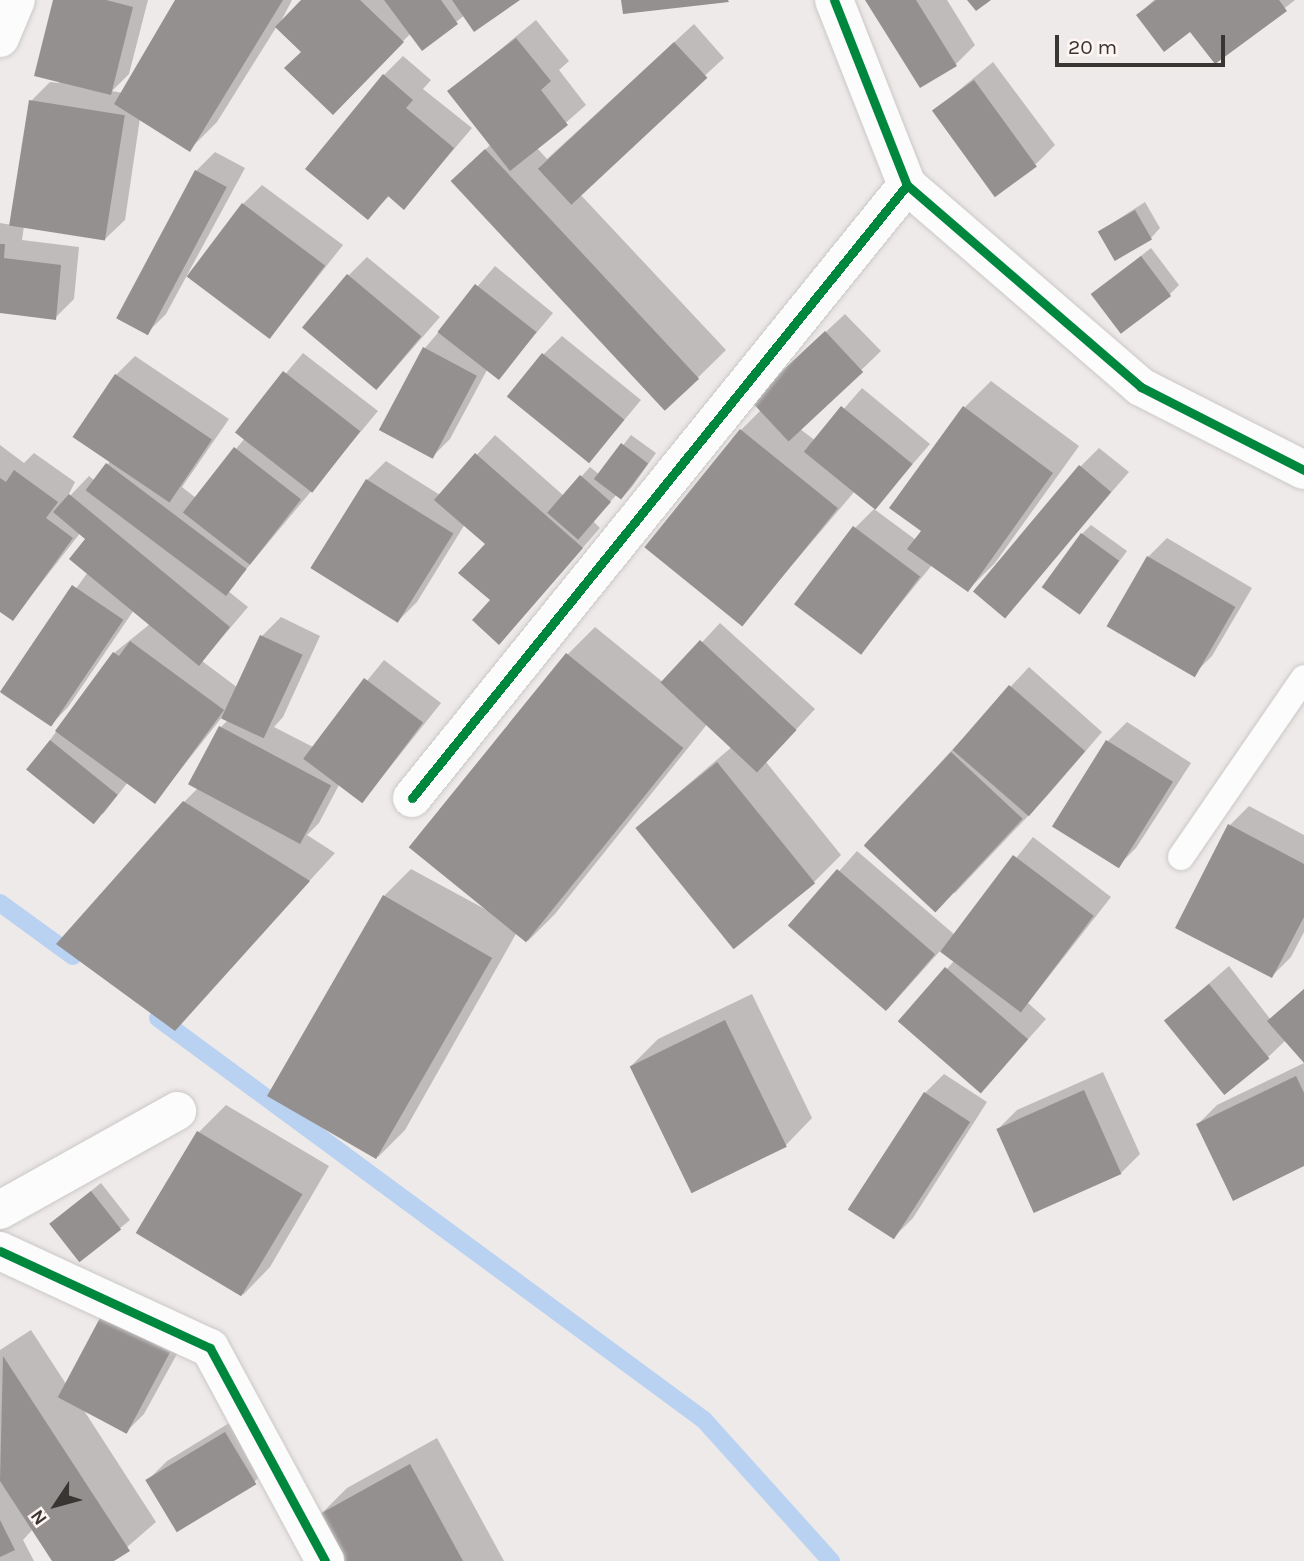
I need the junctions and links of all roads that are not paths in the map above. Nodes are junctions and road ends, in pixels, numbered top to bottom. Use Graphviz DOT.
graph roads {
  1 [pos="16,0"];
  2 [pos="834,0"];
  3 [pos="0,37"];
  4 [pos="907,185"];
  5 [pos="1304,470"];
  6 [pos="1304,678"];
  7 [pos="412,798"];
  8 [pos="1181,858"];
  9 [pos="177,1111"];
  10 [pos="0,1210"];
  11 [pos="0,1251"];
  12 [pos="325,1561"];
  1 -- 3 [label="street"];
  2 -- 4 [label="street"];
  4 -- 5 [label="street"];
  4 -- 7 [label="street"];
  6 -- 8 [label="lane"];
  9 -- 10 [label="street"];
  11 -- 12 [label="street"];
}
